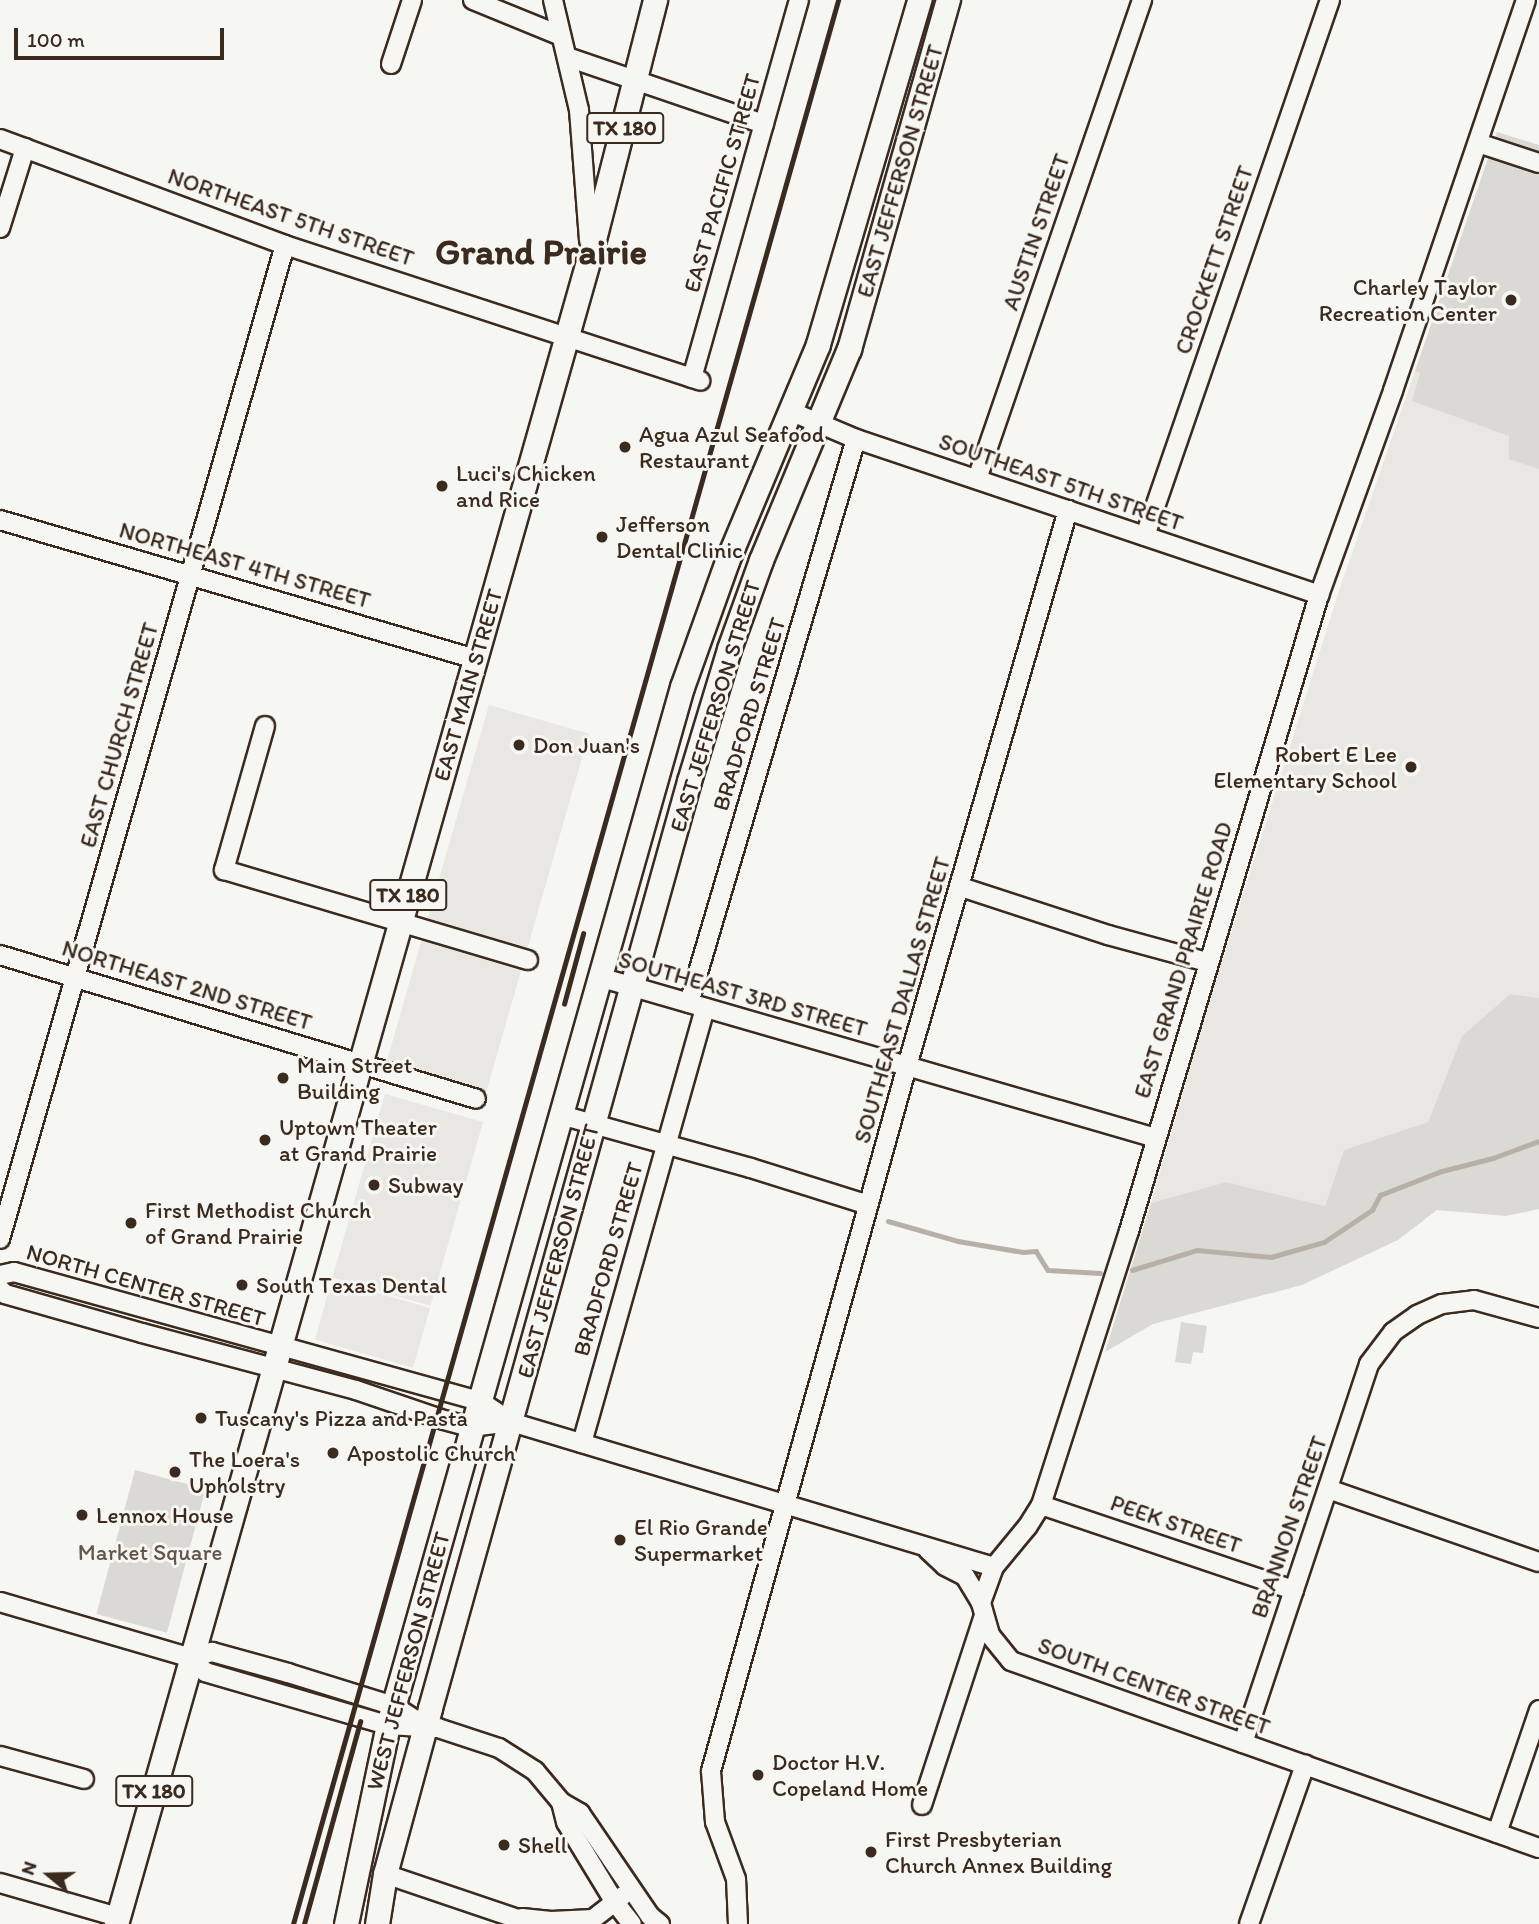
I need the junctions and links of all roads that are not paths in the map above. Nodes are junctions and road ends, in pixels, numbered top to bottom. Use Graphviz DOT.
graph roads {
  1 [pos="412,0"];
  2 [pos="473,0"];
  3 [pos="553,0"];
  4 [pos="656,0"];
  5 [pos="799,0"];
  6 [pos="919,0"];
  7 [pos="948,0"];
  8 [pos="1142,0"];
  9 [pos="1330,0"];
  10 [pos="1526,0"];
  11 [pos="561,36"];
  12 [pos="567,57"];
  13 [pos="391,64"];
  14 [pos="636,82"];
  15 [pos="764,124"];
  16 [pos="0,139"];
  17 [pos="1478,143"];
  18 [pos="25,148"];
  19 [pos="1539,163"];
  20 [pos="867,180"];
  21 [pos="895,189"];
  22 [pos="0,228"];
  23 [pos="285,245"];
  24 [pos="590,255"];
  25 [pos="568,335"];
  26 [pos="790,411"];
  27 [pos="820,424"];
  28 [pos="856,439"];
  29 [pos="977,480"];
  30 [pos="1068,510"];
  31 [pos="0,520"];
  32 [pos="1145,536"];
  33 [pos="191,573"];
  34 [pos="1319,595"];
  35 [pos="475,659"];
  36 [pos="692,661"];
  37 [pos="721,676"];
  38 [pos="265,726"];
  39 [pos="657,777"];
  40 [pos="688,786"];
  41 [pos="625,886"];
  42 [pos="961,887"];
  43 [pos="657,895"];
  44 [pos="400,923"];
  45 [pos="0,955"];
  46 [pos="528,960"];
  47 [pos="1207,962"];
  48 [pos="598,977"];
  49 [pos="76,978"];
  50 [pos="632,987"];
  51 [pos="697,1006"];
  52 [pos="360,1063"];
  53 [pos="907,1066"];
  54 [pos="477,1099"];
  55 [pos="561,1115"];
  56 [pos="592,1123"];
  57 [pos="1156,1138"];
  58 [pos="667,1144"];
  59 [pos="868,1205"];
  60 [pos="0,1239"];
  61 [pos="0,1275"];
  62 [pos="0,1289"];
  63 [pos="1539,1318"];
  64 [pos="276,1358"];
  65 [pos="480,1401"];
  66 [pos="511,1422"];
  67 [pos="471,1427"];
  68 [pos="582,1443"];
  69 [pos="1328,1489"];
  70 [pos="786,1504"];
  71 [pos="1041,1505"];
  72 [pos="922,1545"];
  73 [pos="1539,1562"];
  74 [pos="994,1567"];
  75 [pos="1294,1590"];
  76 [pos="0,1602"];
  77 [pos="982,1611"];
  78 [pos="192,1658"];
  79 [pos="1539,1710"];
  80 [pos="391,1715"];
  81 [pos="426,1726"];
  82 [pos="1242,1743"];
  83 [pos="0,1756"];
  84 [pos="1305,1765"];
  85 [pos="83,1779"];
  86 [pos="561,1802"];
  87 [pos="922,1805"];
  88 [pos="1497,1833"];
  89 [pos="1539,1848"];
  90 [pos="385,1874"];
  91 [pos="0,1882"];
  92 [pos="632,1889"];
  93 [pos="614,1901"];
  94 [pos="508,1916"];
  95 [pos="117,1920"];
  96 [pos="733,1921"];
  97 [pos="592,1922"];
  98 [pos="345,1924"];
  99 [pos="377,1924"];
  100 [pos="533,1924"];
  101 [pos="632,1924"];
  102 [pos="660,1924"];
  103 [pos="1249,1924"];
  1 -- 13 [label="street"];
  2 -- 11 [label="street"];
  3 -- 11 [label="street"];
  4 -- 14 [label="main road, EAST MAIN STREET / TX 180"];
  5 -- 15 [label="street, EAST PACIFIC STREET"];
  6 -- 20 [label="main road, EAST JEFFERSON STREET"];
  7 -- 21 [label="main road, EAST JEFFERSON STREET"];
  8 -- 29 [label="street, AUSTIN STREET"];
  9 -- 32 [label="street, CROCKETT STREET"];
  10 -- 17 [label="street, EAST GRAND PRAIRIE ROAD"];
  11 -- 12 [label="street"];
  12 -- 14 [label="street"];
  12 -- 24 [label="street"];
  14 -- 15 [label="street"];
  14 -- 24 [label="main road, EAST MAIN STREET / TX 180"];
  15 -- 25 [label="street, EAST PACIFIC STREET"];
  16 -- 18 [label="street, NORTHEAST 5TH STREET"];
  17 -- 19 [label="street"];
  17 -- 34 [label="street, EAST GRAND PRAIRIE ROAD"];
  18 -- 22 [label="street"];
  18 -- 23 [label="street, NORTHEAST 5TH STREET"];
  20 -- 21 [label="main road"];
  20 -- 26 [label="main road, EAST JEFFERSON STREET"];
  21 -- 27 [label="main road, EAST JEFFERSON STREET"];
  23 -- 25 [label="street, NORTHEAST 5TH STREET"];
  23 -- 33 [label="street, EAST CHURCH STREET"];
  24 -- 25 [label="main road, EAST MAIN STREET / TX 180"];
  25 -- 35 [label="main road, EAST MAIN STREET / TX 180"];
  26 -- 27 [label="street, SOUTHEAST 5TH STREET"];
  26 -- 36 [label="main road, EAST JEFFERSON STREET"];
  27 -- 28 [label="street, SOUTHEAST 5TH STREET"];
  27 -- 37 [label="main road, EAST JEFFERSON STREET"];
  28 -- 29 [label="street, SOUTHEAST 5TH STREET"];
  28 -- 51 [label="street, BRADFORD STREET"];
  29 -- 30 [label="street, SOUTHEAST 5TH STREET"];
  30 -- 32 [label="street, SOUTHEAST 5TH STREET"];
  30 -- 42 [label="street, SOUTHEAST DALLAS STREET"];
  31 -- 33 [label="street, NORTHEAST 4TH STREET"];
  32 -- 34 [label="street, SOUTHEAST 5TH STREET"];
  33 -- 35 [label="street, NORTHEAST 4TH STREET"];
  33 -- 49 [label="street, EAST CHURCH STREET"];
  34 -- 47 [label="street, EAST GRAND PRAIRIE ROAD"];
  35 -- 44 [label="main road, EAST MAIN STREET / TX 180"];
  36 -- 37 [label="main road"];
  36 -- 39 [label="main road, EAST JEFFERSON STREET"];
  37 -- 40 [label="main road, EAST JEFFERSON STREET"];
  38 -- 44 [label="street"];
  39 -- 40 [label="main road"];
  39 -- 41 [label="main road, EAST JEFFERSON STREET"];
  40 -- 43 [label="main road, EAST JEFFERSON STREET"];
  41 -- 43 [label="main road"];
  41 -- 48 [label="main road, EAST JEFFERSON STREET"];
  42 -- 47 [label="street"];
  42 -- 53 [label="street, SOUTHEAST DALLAS STREET"];
  43 -- 50 [label="main road, EAST JEFFERSON STREET"];
  44 -- 46 [label="street"];
  44 -- 52 [label="main road, EAST MAIN STREET / TX 180"];
  45 -- 49 [label="street, NORTHEAST 2ND STREET"];
  47 -- 57 [label="street, EAST GRAND PRAIRIE ROAD"];
  48 -- 50 [label="street, SOUTHEAST 3RD STREET"];
  48 -- 55 [label="main road, EAST JEFFERSON STREET"];
  49 -- 52 [label="street, NORTHEAST 2ND STREET"];
  49 -- 60 [label="street, EAST CHURCH STREET"];
  50 -- 51 [label="street, SOUTHEAST 3RD STREET"];
  50 -- 56 [label="main road, EAST JEFFERSON STREET"];
  51 -- 53 [label="street, SOUTHEAST 3RD STREET"];
  51 -- 58 [label="street, BRADFORD STREET"];
  52 -- 54 [label="street, NORTHEAST 2ND STREET"];
  52 -- 64 [label="main road, EAST MAIN STREET / TX 180"];
  53 -- 57 [label="street, SOUTHEAST 3RD STREET"];
  53 -- 59 [label="street, SOUTHEAST DALLAS STREET"];
  55 -- 56 [label="street"];
  55 -- 65 [label="main road, EAST JEFFERSON STREET"];
  56 -- 58 [label="street"];
  56 -- 66 [label="main road, EAST JEFFERSON STREET"];
  57 -- 71 [label="street, EAST GRAND PRAIRIE ROAD"];
  58 -- 59 [label="street"];
  58 -- 68 [label="street, BRADFORD STREET"];
  59 -- 70 [label="street, SOUTHEAST DALLAS STREET"];
  61 -- 64 [label="street, NORTH CENTER STREET"];
  62 -- 64 [label="street, NORTH CENTER STREET"];
  63 -- 69 [label="street, BRANNON STREET"];
  64 -- 65 [label="street"];
  64 -- 67 [label="street"];
  64 -- 78 [label="main road, TX 180"];
  65 -- 66 [label="street"];
  65 -- 67 [label="main road, WEST JEFFERSON STREET"];
  66 -- 67 [label="street"];
  66 -- 68 [label="street"];
  66 -- 81 [label="main road, WEST JEFFERSON STREET"];
  67 -- 80 [label="main road, WEST JEFFERSON STREET"];
  68 -- 70 [label="street"];
  69 -- 73 [label="street"];
  69 -- 75 [label="street, BRANNON STREET"];
  70 -- 72 [label="street"];
  70 -- 96 [label="street, SOUTHEAST DALLAS STREET"];
  71 -- 74 [label="street, EAST GRAND PRAIRIE ROAD"];
  71 -- 75 [label="street, PEEK STREET"];
  72 -- 74 [label="street"];
  72 -- 77 [label="street, SOUTH CENTER STREET"];
  74 -- 77 [label="street"];
  75 -- 82 [label="street, BRANNON STREET"];
  76 -- 78 [label="street"];
  77 -- 82 [label="street, SOUTH CENTER STREET"];
  77 -- 87 [label="street"];
  78 -- 80 [label="street"];
  78 -- 95 [label="main road, TX 180"];
  79 -- 88 [label="street"];
  80 -- 81 [label="street"];
  80 -- 98 [label="main road, WEST JEFFERSON STREET"];
  81 -- 86 [label="street"];
  81 -- 90 [label="main road, WEST JEFFERSON STREET"];
  82 -- 84 [label="street, SOUTH CENTER STREET"];
  83 -- 85 [label="street"];
  84 -- 88 [label="street, SOUTH CENTER STREET"];
  84 -- 103 [label="street"];
  86 -- 92 [label="street"];
  86 -- 93 [label="street"];
  88 -- 89 [label="street, SOUTH CENTER STREET"];
  90 -- 94 [label="street"];
  90 -- 99 [label="main road, WEST JEFFERSON STREET"];
  91 -- 95 [label="street"];
  92 -- 93 [label="street"];
  92 -- 102 [label="street"];
  93 -- 97 [label="street"];
  93 -- 101 [label="street"];
  94 -- 97 [label="street"];
  94 -- 100 [label="street"];
}
